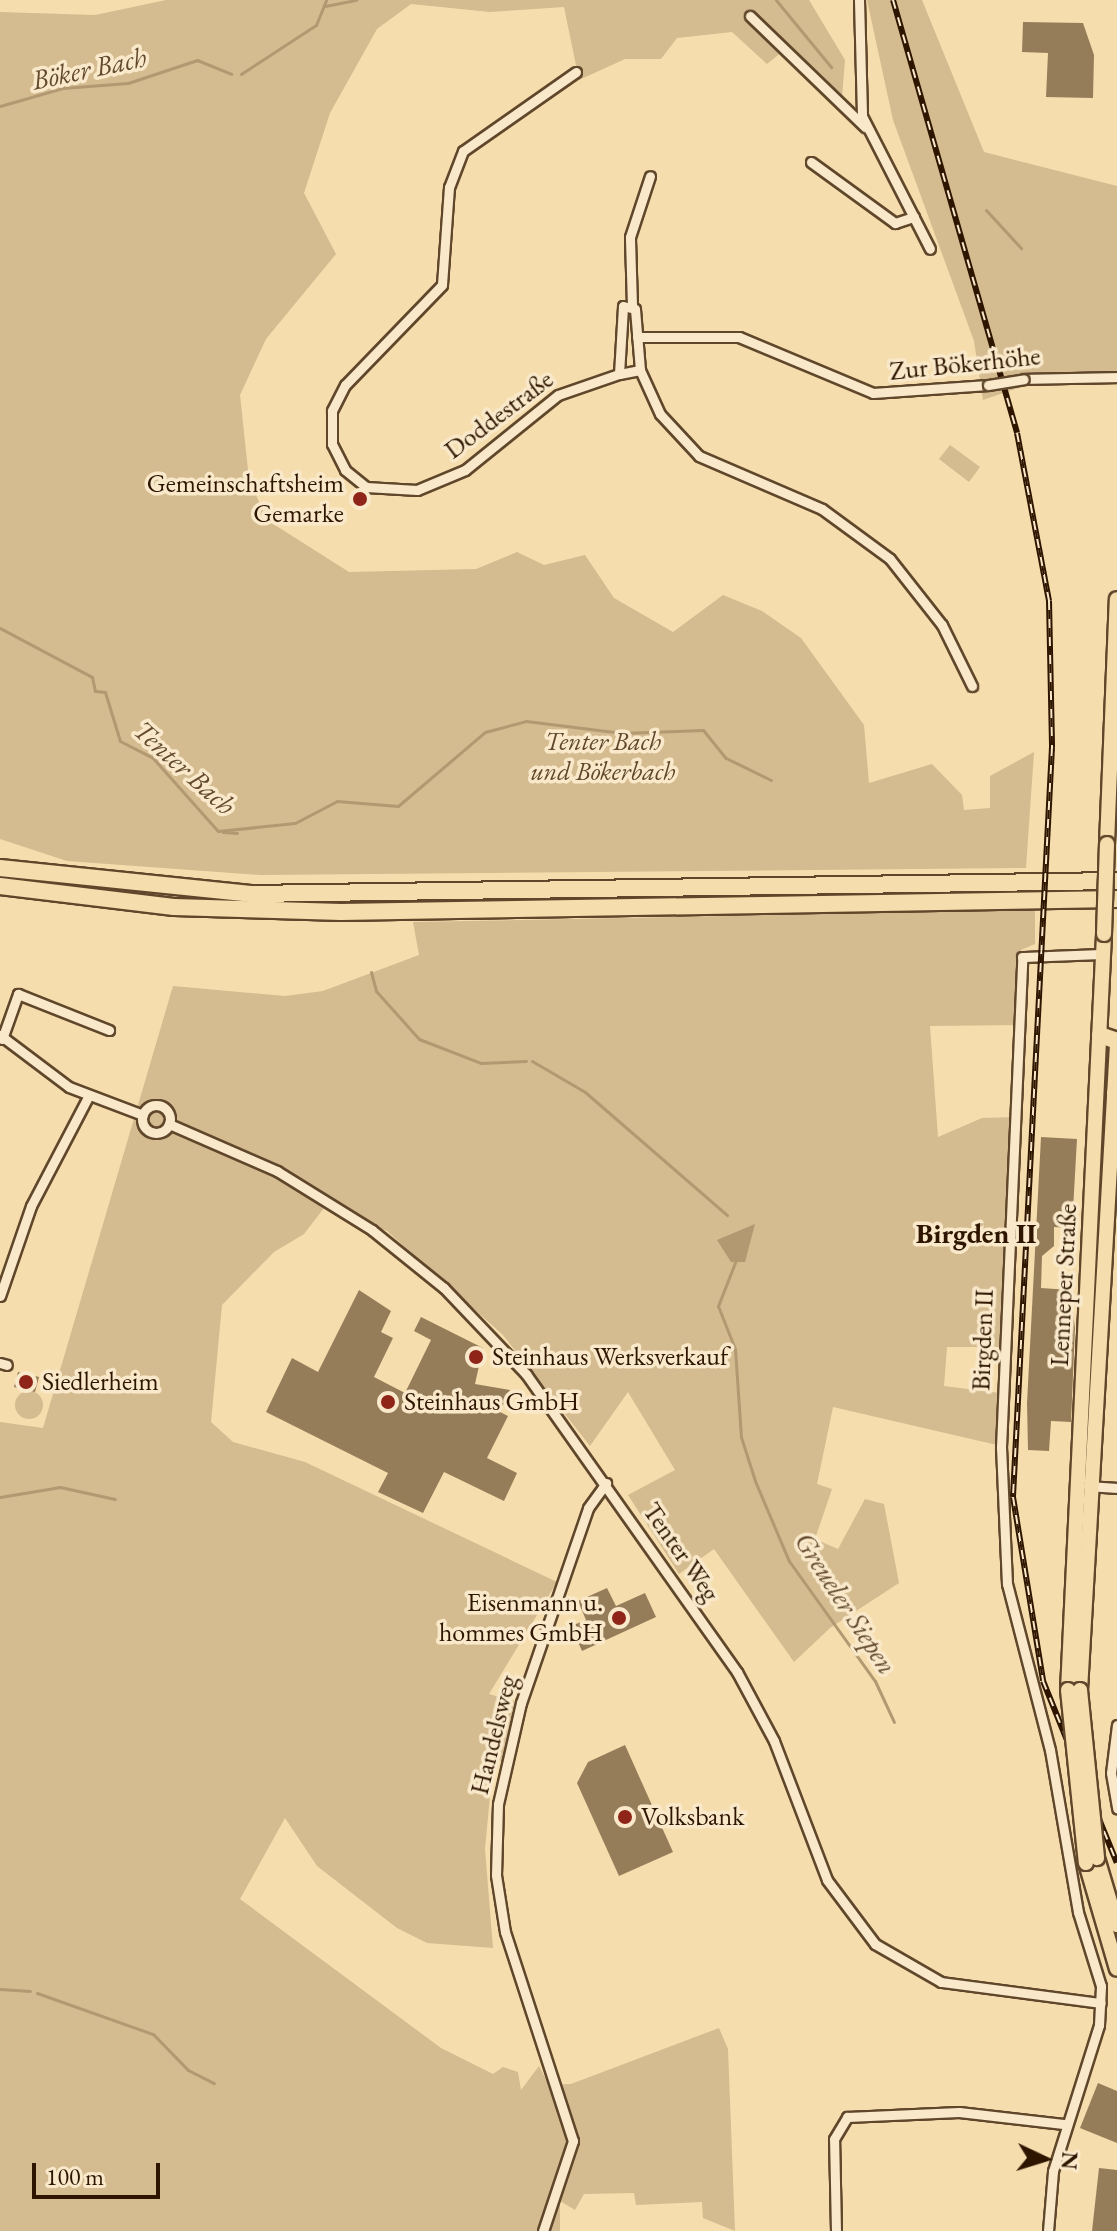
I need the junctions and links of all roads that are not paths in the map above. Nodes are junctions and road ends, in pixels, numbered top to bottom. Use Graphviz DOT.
graph roads {
  1 [pos="859,0"];
  2 [pos="750,16"];
  3 [pos="576,72"];
  4 [pos="867,128"];
  5 [pos="811,162"];
  6 [pos="650,176"];
  7 [pos="914,217"];
  8 [pos="930,249"];
  9 [pos="632,306"];
  10 [pos="637,337"];
  11 [pos="640,370"];
  12 [pos="619,374"];
  13 [pos="1117,377"];
  14 [pos="1117,599"];
  15 [pos="972,686"];
  16 [pos="1115,722"];
  17 [pos="0,868"];
  18 [pos="1117,881"];
  19 [pos="0,886"];
  20 [pos="1117,899"];
  21 [pos="1103,954"];
  22 [pos="109,1030"];
  23 [pos="1117,1031"];
  24 [pos="1100,1035"];
  25 [pos="1,1037"];
  26 [pos="1117,1042"];
  27 [pos="1116,1090"];
  28 [pos="88,1097"];
  29 [pos="143,1115"];
  30 [pos="169,1124"];
  31 [pos="0,1293"];
  32 [pos="606,1483"];
  33 [pos="1077,1485"];
  34 [pos="1093,1486"];
  35 [pos="1117,1488"];
  36 [pos="1074,1690"];
  37 [pos="1117,1725"];
  38 [pos="1117,1808"];
  39 [pos="1092,1860"];
  40 [pos="1117,1925"];
  41 [pos="1117,1969"];
  42 [pos="1101,2003"];
  43 [pos="539,2044"];
  44 [pos="528,2049"];
  45 [pos="1063,2124"];
  46 [pos="543,2231"];
  47 [pos="836,2231"];
  48 [pos="1048,2231"];
  1 -- 4 [label="street"];
  2 -- 4 [label="street"];
  3 -- 12 [label="street, Doddestraße"];
  4 -- 7 [label="street"];
  5 -- 7 [label="street"];
  6 -- 9 [label="street"];
  7 -- 8 [label="street"];
  9 -- 10 [label="street"];
  9 -- 12 [label="street"];
  10 -- 11 [label="street"];
  10 -- 13 [label="street, Zur Bökerhöhe, bridge"];
  11 -- 12 [label="street, Doddestraße"];
  11 -- 15 [label="street"];
  14 -- 16 [label="main road, Lenneper Straße"];
  16 -- 21 [label="main road, Lenneper Straße, bridge"];
  17 -- 18 [label="highway"];
  19 -- 20 [label="highway"];
  21 -- 24 [label="main road, Lenneper Straße"];
  21 -- 42 [label="street, Birgden II"];
  22 -- 25 [label="street"];
  23 -- 24 [label="highway"];
  24 -- 26 [label="highway"];
  24 -- 33 [label="main road, Lenneper Straße"];
  25 -- 28 [label="street"];
  26 -- 27 [label="main road, Lenneper Straße"];
  27 -- 34 [label="main road, Lenneper Straße"];
  28 -- 29 [label="street"];
  28 -- 31 [label="street"];
  29 -- 30 [label="street"];
  29 -- 30 [label="street"];
  30 -- 32 [label="street, Tenter Weg"];
  32 -- 42 [label="street, Tenter Weg"];
  32 -- 43 [label="street, Handelsweg"];
  33 -- 34 [label="street"];
  33 -- 36 [label="main road, Lenneper Straße"];
  34 -- 35 [label="street"];
  34 -- 36 [label="main road, Lenneper Straße"];
  36 -- 39 [label="main road, Lenneper Straße, bridge"];
  37 -- 38 [label="street"];
  39 -- 40 [label="main road, Lenneper Straße"];
  39 -- 41 [label="main road, Lenneper Straße"];
  42 -- 45 [label="street"];
  43 -- 44 [label="street"];
  43 -- 46 [label="street, Handelsweg"];
  45 -- 47 [label="street"];
  45 -- 48 [label="street"];
}
